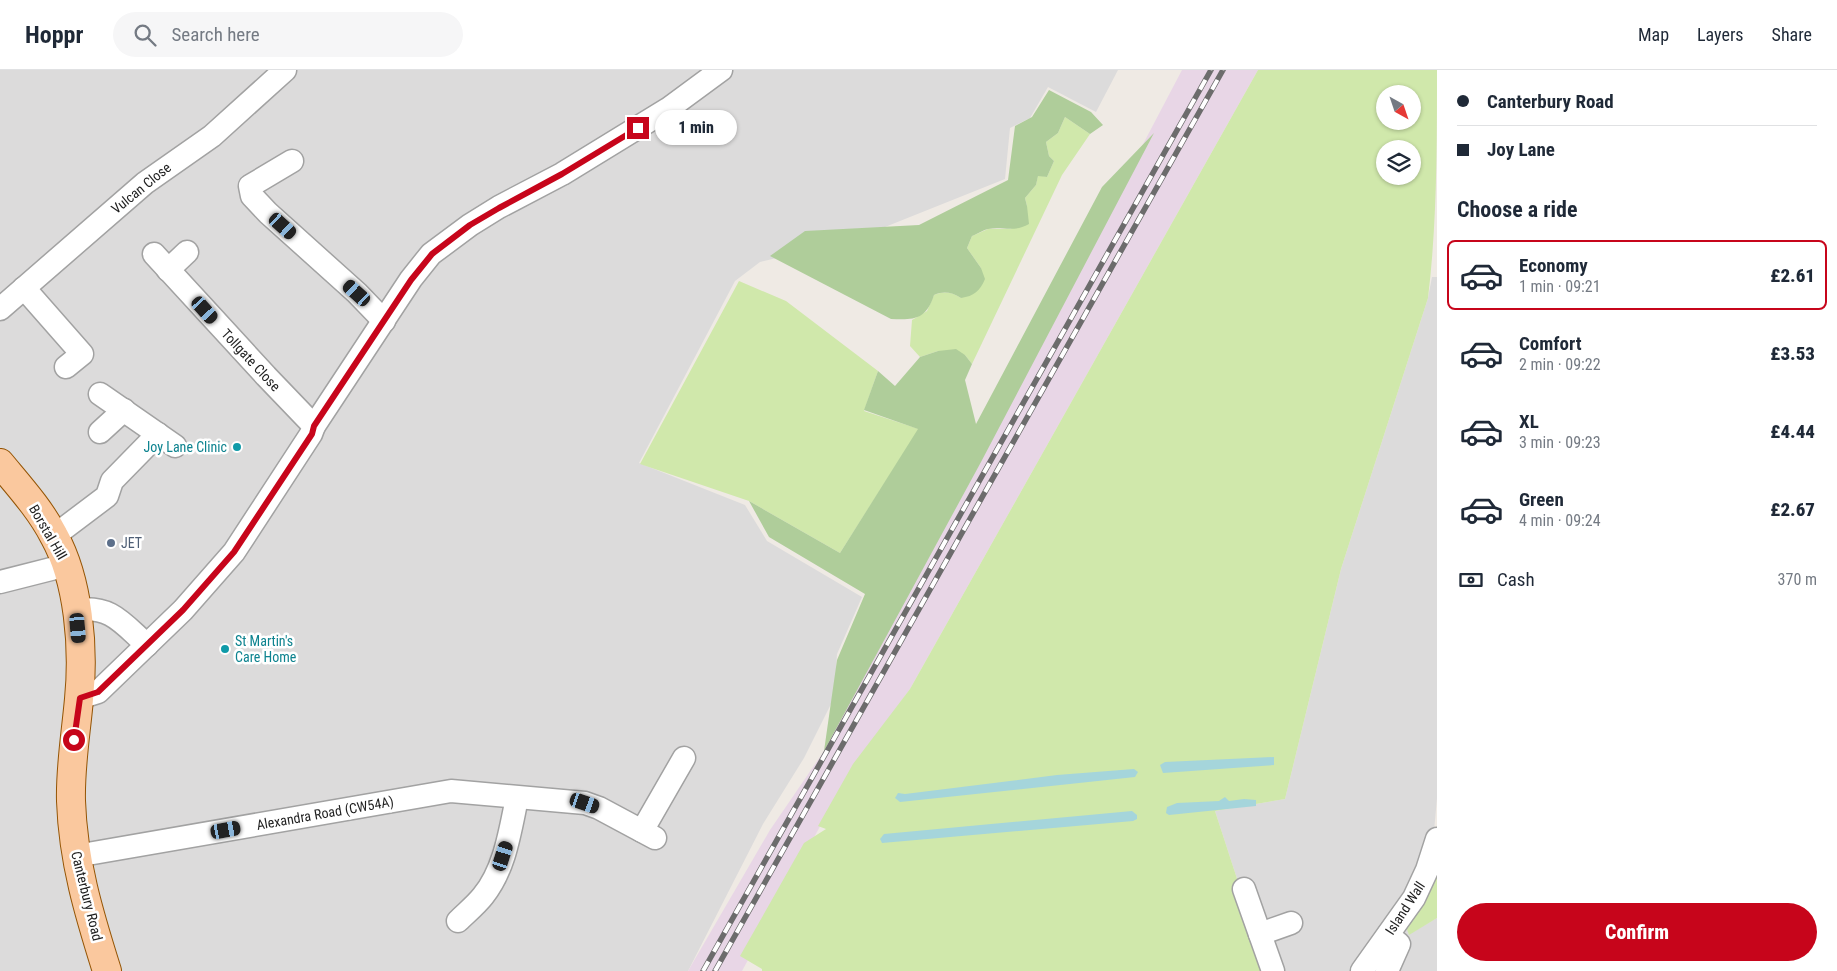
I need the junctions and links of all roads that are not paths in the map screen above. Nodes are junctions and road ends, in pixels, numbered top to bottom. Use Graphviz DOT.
graph roads {
  1 [pos="284,70"];
  2 [pos="721,70"];
  3 [pos="292,161"];
  4 [pos="187,252"];
  5 [pos="24,288"];
  6 [pos="0,309"];
  7 [pos="384,321"];
  8 [pos="66,367"];
  9 [pos="100,394"];
  10 [pos="124,410"];
  11 [pos="314,426"];
  12 [pos="100,432"];
  13 [pos="0,463"];
  14 [pos="54,536"];
  15 [pos="67,565"];
  16 [pos="0,582"];
  17 [pos="76,610"];
  18 [pos="147,645"];
  19 [pos="80,698"];
  20 [pos="684,758"];
  21 [pos="517,798"];
  22 [pos="1437,839"];
  23 [pos="76,856"];
  24 [pos="1244,888"];
  25 [pos="458,921"];
  26 [pos="1291,923"];
  27 [pos="1260,934"];
  28 [pos="1388,935"];
  29 [pos="108,971"];
  30 [pos="1273,971"];
  31 [pos="1362,971"];
  32 [pos="1387,971"];
  1 -- 5 [label="street, Vulcan Close"];
  2 -- 7 [label="street"];
  3 -- 7 [label="street"];
  4 -- 11 [label="street, Tollgate Close"];
  5 -- 6 [label="street, Vulcan Close"];
  5 -- 8 [label="street"];
  7 -- 11 [label="street"];
  9 -- 10 [label="street"];
  10 -- 12 [label="street"];
  10 -- 14 [label="street"];
  11 -- 18 [label="street"];
  13 -- 14 [label="main road, Borstal Hill"];
  14 -- 15 [label="main road, Borstal Hill"];
  15 -- 16 [label="street"];
  15 -- 17 [label="main road, Borstal Hill"];
  17 -- 18 [label="street"];
  17 -- 19 [label="main road, Canterbury Road"];
  18 -- 19 [label="street"];
  19 -- 23 [label="main road, Canterbury Road"];
  20 -- 21 [label="street, Alexandra Road (CW54A)"];
  21 -- 23 [label="street, Alexandra Road (CW54A)"];
  21 -- 25 [label="street"];
  22 -- 28 [label="street, Island Wall"];
  23 -- 29 [label="main road, Canterbury Road"];
  24 -- 27 [label="street"];
  26 -- 27 [label="street"];
  27 -- 30 [label="street"];
  28 -- 31 [label="street, Island Wall"];
  28 -- 32 [label="street"];
}
